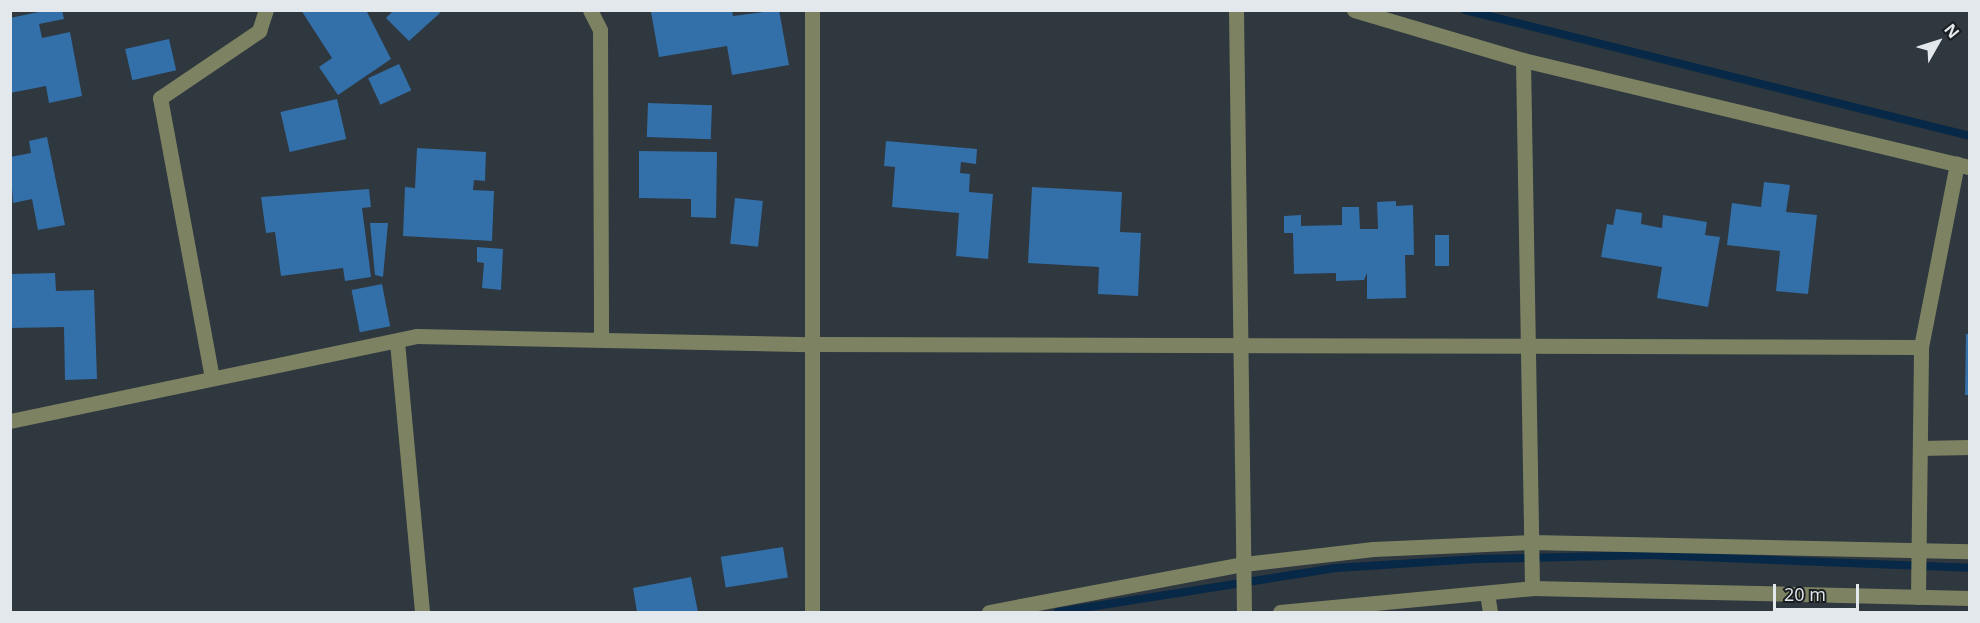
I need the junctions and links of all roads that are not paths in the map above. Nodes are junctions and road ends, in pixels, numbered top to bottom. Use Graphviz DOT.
graph roads {
  1 [pos="266,10"];
  2 [pos="590,10"];
  3 [pos="812,10"];
  4 [pos="1236,10"];
  5 [pos="1354,10"];
  6 [pos="1523,60"];
  7 [pos="1964,165"];
  8 [pos="601,336"];
  9 [pos="397,342"];
  10 [pos="1242,343"];
  11 [pos="810,344"];
  12 [pos="1529,344"];
  13 [pos="1921,346"];
  14 [pos="212,378"];
  15 [pos="10,421"];
  16 [pos="1970,447"];
  17 [pos="1920,448"];
  18 [pos="1531,542"];
  19 [pos="1918,550"];
  20 [pos="1970,552"];
  21 [pos="1244,564"];
  22 [pos="1532,588"];
  23 [pos="1486,593"];
  24 [pos="1918,597"];
  25 [pos="1970,598"];
  26 [pos="422,612"];
  27 [pos="812,612"];
  28 [pos="989,612"];
  29 [pos="1244,612"];
  30 [pos="1280,612"];
  31 [pos="1490,612"];
  1 -- 14 [label="street"];
  2 -- 8 [label="street"];
  3 -- 11 [label="street"];
  4 -- 10 [label="street"];
  5 -- 6 [label="street"];
  6 -- 7 [label="street"];
  6 -- 12 [label="street"];
  7 -- 13 [label="street"];
  8 -- 9 [label="street"];
  8 -- 11 [label="street"];
  9 -- 14 [label="street"];
  9 -- 26 [label="street"];
  10 -- 11 [label="street"];
  10 -- 12 [label="street"];
  10 -- 21 [label="street"];
  11 -- 27 [label="street"];
  12 -- 13 [label="street"];
  12 -- 18 [label="street"];
  13 -- 17 [label="street"];
  14 -- 15 [label="street"];
  16 -- 17 [label="street"];
  17 -- 19 [label="street"];
  18 -- 19 [label="street"];
  18 -- 21 [label="street"];
  18 -- 22 [label="street"];
  19 -- 20 [label="street"];
  19 -- 24 [label="street"];
  21 -- 28 [label="street"];
  21 -- 29 [label="street"];
  22 -- 23 [label="street"];
  22 -- 24 [label="street"];
  23 -- 30 [label="street"];
  23 -- 31 [label="street"];
  24 -- 25 [label="street"];
}
